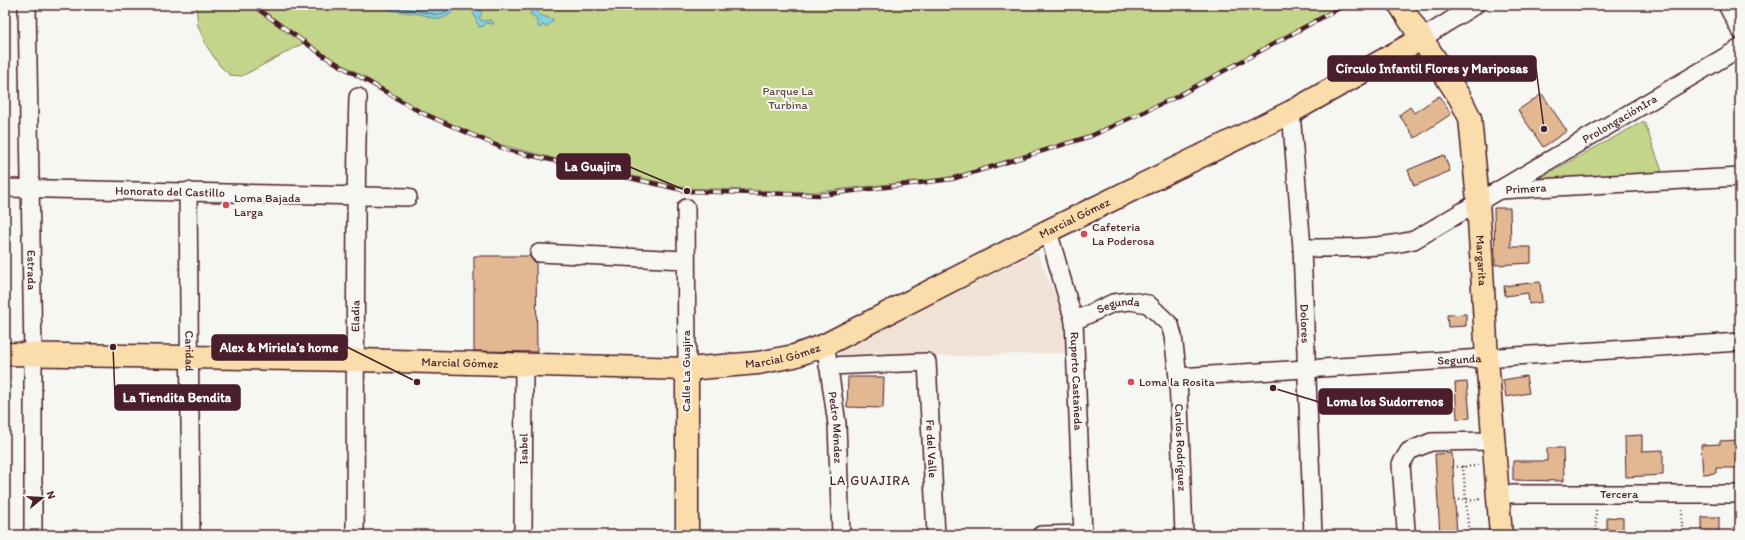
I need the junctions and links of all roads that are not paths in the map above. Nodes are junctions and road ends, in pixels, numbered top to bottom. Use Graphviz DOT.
graph roads {
  1 [pos="26,5"];
  2 [pos="1400,5"];
  3 [pos="1475,5"];
  4 [pos="1727,5"];
  5 [pos="1740,30"];
  6 [pos="1421,39"];
  7 [pos="1740,48"];
  8 [pos="358,97"];
  9 [pos="1291,112"];
  10 [pos="1740,177"];
  11 [pos="5,188"];
  12 [pos="29,188"];
  13 [pos="1498,190"];
  14 [pos="188,191"];
  15 [pos="356,195"];
  16 [pos="408,197"];
  17 [pos="1478,201"];
  18 [pos="686,208"];
  19 [pos="1048,231"];
  20 [pos="1302,248"];
  21 [pos="539,254"];
  22 [pos="685,260"];
  23 [pos="1074,320"];
  24 [pos="1174,336"];
  25 [pos="1740,342"];
  26 [pos="5,354"];
  27 [pos="32,354"];
  28 [pos="827,355"];
  29 [pos="190,357"];
  30 [pos="1487,359"];
  31 [pos="357,360"];
  32 [pos="524,364"];
  33 [pos="687,369"];
  34 [pos="1306,370"];
  35 [pos="1178,377"];
  36 [pos="1494,441"];
  37 [pos="1740,494"];
  38 [pos="1498,496"];
  39 [pos="1406,530"];
  40 [pos="1501,533"];
  41 [pos="33,535"];
  42 [pos="191,535"];
  43 [pos="355,535"];
  44 [pos="523,535"];
  45 [pos="687,535"];
  46 [pos="841,535"];
  47 [pos="936,535"];
  48 [pos="1041,535"];
  49 [pos="1083,535"];
  50 [pos="1184,535"];
  51 [pos="1313,535"];
  1 -- 12 [label="street, Estrada"];
  2 -- 6 [label="main road, Margarita"];
  3 -- 6 [label="street, Marcial Gómez"];
  4 -- 5 [label="street"];
  6 -- 9 [label="main road, Marcial Gómez"];
  6 -- 17 [label="main road, Margarita"];
  7 -- 13 [label="street, Prolongación1ra"];
  8 -- 15 [label="street, Eladia"];
  9 -- 19 [label="main road, Marcial Gómez"];
  9 -- 20 [label="street, Dolores"];
  10 -- 13 [label="street, Primera"];
  11 -- 12 [label="street, Honorato del Castillo"];
  12 -- 14 [label="street, Honorato del Castillo"];
  12 -- 27 [label="street, Estrada"];
  13 -- 17 [label="street, Primera"];
  14 -- 15 [label="street, Honorato del Castillo"];
  14 -- 29 [label="street, Caridad"];
  15 -- 16 [label="street, Honorato del Castillo"];
  15 -- 31 [label="street, Eladia"];
  17 -- 20 [label="street, Primera"];
  17 -- 30 [label="main road, Margarita"];
  18 -- 22 [label="street, Calle La Guajira"];
  19 -- 23 [label="street, Ruperto Castañeda"];
  19 -- 28 [label="main road, Marcial Gómez"];
  20 -- 34 [label="street, Dolores"];
  21 -- 22 [label="street"];
  22 -- 33 [label="street, Calle La Guajira"];
  23 -- 24 [label="street, Segunda"];
  23 -- 49 [label="street, Ruperto Castañeda"];
  24 -- 35 [label="street, Carlos Rodríguez"];
  25 -- 30 [label="street, Segunda"];
  26 -- 27 [label="main road, Marcial Gómez"];
  27 -- 29 [label="main road, Marcial Gómez"];
  27 -- 41 [label="street, Estrada"];
  28 -- 33 [label="main road, Marcial Gómez"];
  28 -- 46 [label="street, Pedro Méndez"];
  28 -- 47 [label="street, Fe del Valle"];
  29 -- 31 [label="main road, Marcial Gómez"];
  29 -- 42 [label="street, Caridad"];
  30 -- 34 [label="street, Segunda"];
  30 -- 36 [label="main road, Margarita"];
  31 -- 32 [label="main road, Marcial Gómez"];
  31 -- 43 [label="street, Eladia"];
  32 -- 33 [label="main road, Marcial Gómez"];
  32 -- 44 [label="street, Isabel"];
  33 -- 45 [label="main road, Calle La Guajira"];
  34 -- 35 [label="street, Segunda"];
  34 -- 51 [label="street, Dolores"];
  35 -- 50 [label="street, Carlos Rodríguez"];
  36 -- 38 [label="main road, Margarita"];
  36 -- 39 [label="street"];
  37 -- 38 [label="street, Tercera"];
  38 -- 40 [label="main road, Margarita"];
  48 -- 49 [label="street"];
}
